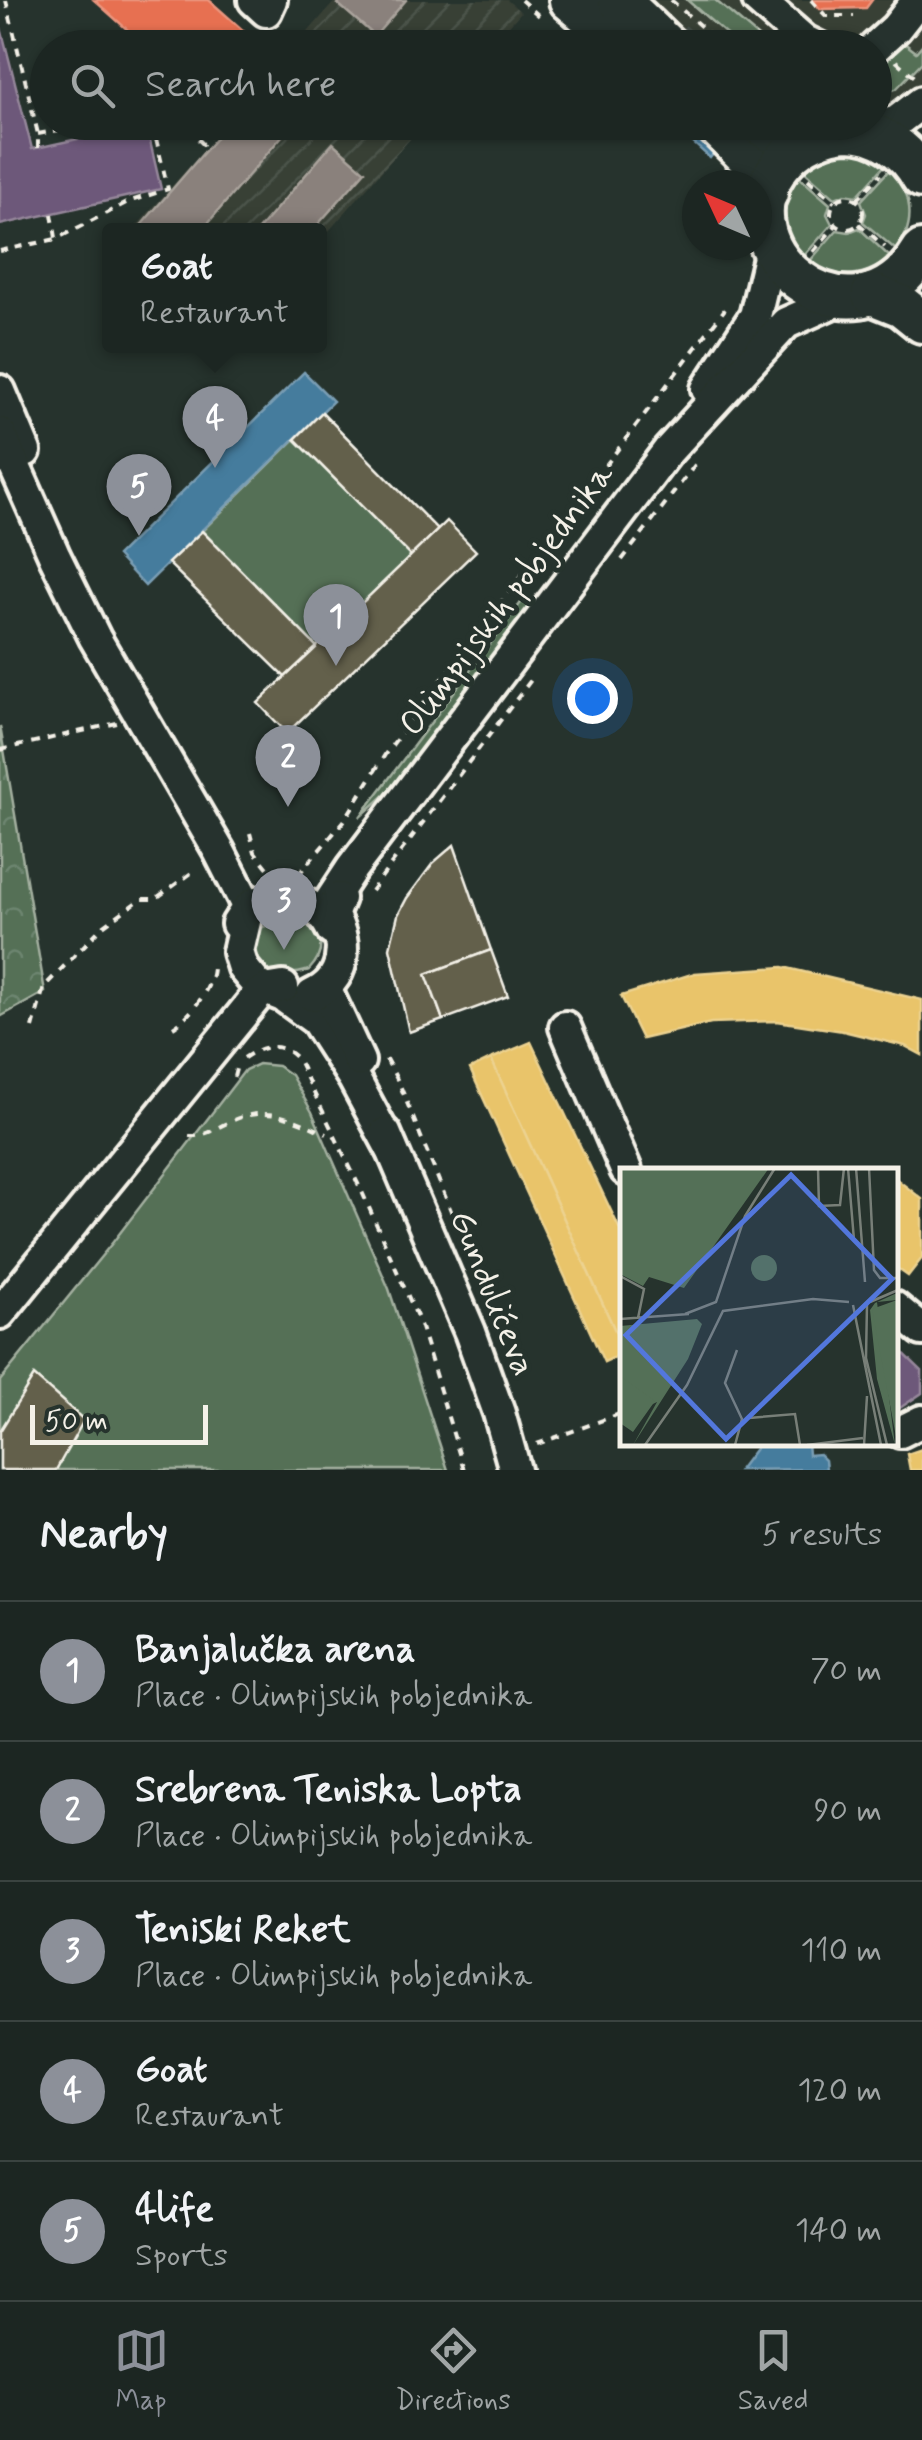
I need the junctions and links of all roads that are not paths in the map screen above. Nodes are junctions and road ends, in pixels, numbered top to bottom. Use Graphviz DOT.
graph roads {
  1 [pos="254,0"];
  2 [pos="271,0"];
  3 [pos="570,0"];
  4 [pos="619,0"];
  5 [pos="758,0"];
  6 [pos="918,0"];
  7 [pos="606,30"];
  8 [pos="666,30"];
  9 [pos="792,30"];
  10 [pos="892,34"];
  11 [pos="921,92"];
  12 [pos="892,124"];
  13 [pos="731,140"];
  14 [pos="783,140"];
  15 [pos="850,140"];
  16 [pos="881,140"];
  17 [pos="886,140"];
  18 [pos="807,157"];
  19 [pos="907,170"];
  20 [pos="910,254"];
  21 [pos="787,256"];
  22 [pos="856,296"];
  23 [pos="922,322"];
  24 [pos="0,390"];
  25 [pos="0,433"];
  26 [pos="668,451"];
  27 [pos="286,904"];
  28 [pos="328,979"];
  29 [pos="261,988"];
  30 [pos="565,1026"];
  31 [pos="391,1148"];
  32 [pos="625,1168"];
  33 [pos="897,1310"];
  34 [pos="0,1313"];
  35 [pos="922,1330"];
  36 [pos="515,1470"];
  1 -- 2 [label="street"];
  3 -- 7 [label="main road"];
  4 -- 8 [label="main road"];
  5 -- 9 [label="street"];
  6 -- 10 [label="street"];
  11 -- 12 [label="street"];
  13 -- 18 [label="main road"];
  14 -- 18 [label="main road"];
  15 -- 18 [label="street"];
  16 -- 18 [label="main road"];
  17 -- 19 [label="main road"];
  18 -- 21 [label="main road"];
  20 -- 22 [label="main road"];
  21 -- 22 [label="main road"];
  21 -- 26 [label="street, Olimpijskih pobjednika"];
  22 -- 23 [label="main road"];
  22 -- 26 [label="street, Olimpijskih pobjednika"];
  24 -- 27 [label="street"];
  25 -- 27 [label="street"];
  26 -- 27 [label="street, Olimpijskih pobjednika"];
  27 -- 28 [label="street"];
  27 -- 29 [label="street"];
  28 -- 29 [label="street"];
  28 -- 31 [label="street, Gundulićeva"];
  29 -- 31 [label="street, Gundulićeva"];
  29 -- 34 [label="street"];
  30 -- 32 [label="street"];
  31 -- 36 [label="street, Gundulićeva"];
  33 -- 35 [label="street"];
}
